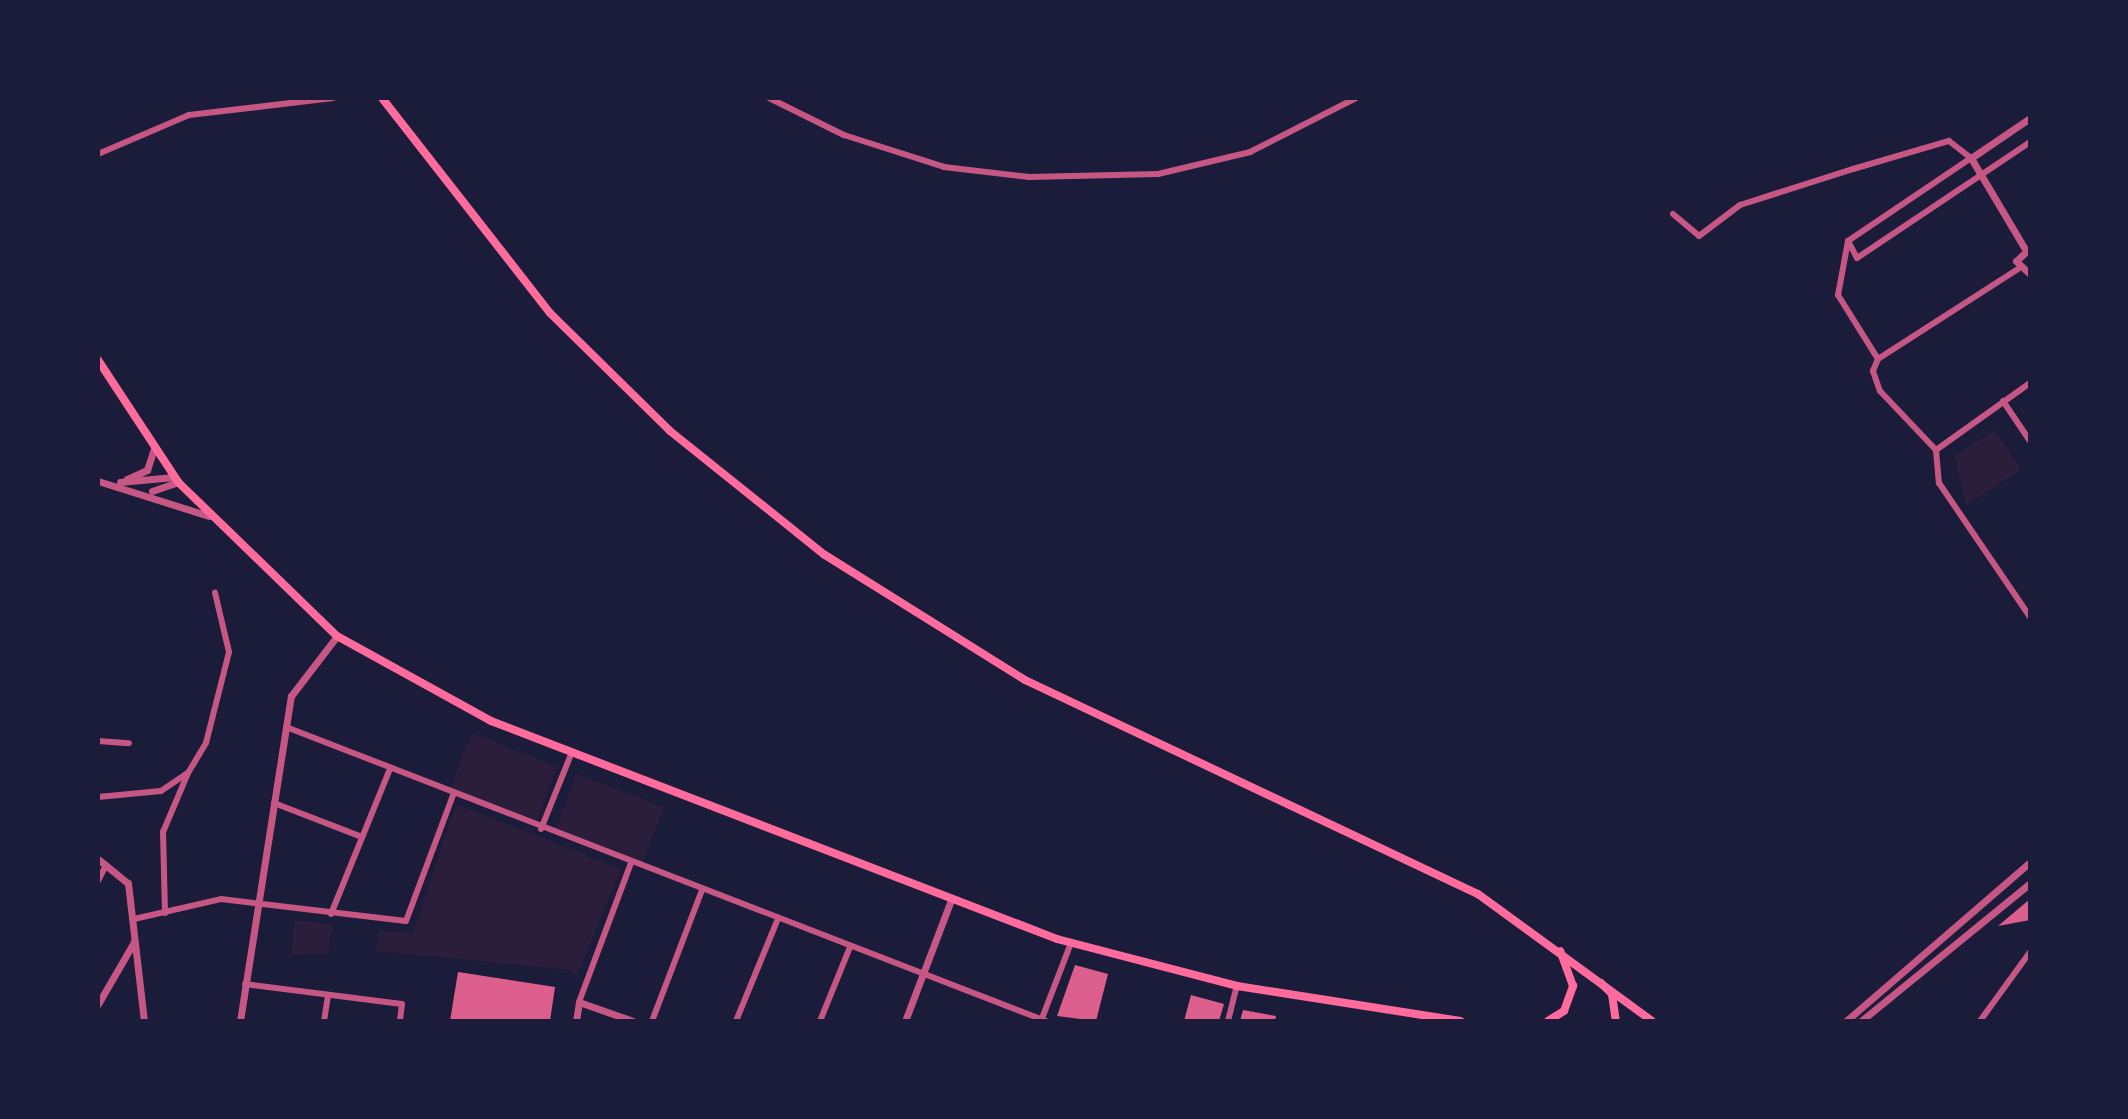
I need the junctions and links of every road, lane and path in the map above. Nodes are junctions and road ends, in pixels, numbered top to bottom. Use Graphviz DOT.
graph roads {
  1 [pos="333,98"];
  2 [pos="382,98"];
  3 [pos="769,98"];
  4 [pos="1356,98"];
  5 [pos="2030,118"];
  6 [pos="2030,142"];
  7 [pos="98,154"];
  8 [pos="1971,158"];
  9 [pos="1980,175"];
  10 [pos="1673,214"];
  11 [pos="1848,241"];
  12 [pos="2027,248"];
  13 [pos="2018,269"];
  14 [pos="2030,274"];
  15 [pos="1878,359"];
  16 [pos="98,360"];
  17 [pos="2030,383"];
  18 [pos="2003,401"];
  19 [pos="2030,441"];
  20 [pos="154,448"];
  21 [pos="1936,450"];
  22 [pos="176,480"];
  23 [pos="98,481"];
  24 [pos="110,483"];
  25 [pos="146,491"];
  26 [pos="209,516"];
  27 [pos="215,593"];
  28 [pos="2030,617"];
  29 [pos="337,636"];
  30 [pos="286,727"];
  31 [pos="98,741"];
  32 [pos="129,743"];
  33 [pos="572,752"];
  34 [pos="389,771"];
  35 [pos="188,773"];
  36 [pos="453,795"];
  37 [pos="98,797"];
  38 [pos="274,803"];
  39 [pos="541,829"];
  40 [pos="362,837"];
  41 [pos="98,859"];
  42 [pos="2030,862"];
  43 [pos="631,863"];
  44 [pos="106,865"];
  45 [pos="98,881"];
  46 [pos="2030,883"];
  47 [pos="702,890"];
  48 [pos="951,900"];
  49 [pos="258,906"];
  50 [pos="1975,909"];
  51 [pos="165,913"];
  52 [pos="331,914"];
  53 [pos="134,919"];
  54 [pos="1985,919"];
  55 [pos="777,921"];
  56 [pos="134,942"];
  57 [pos="1071,943"];
  58 [pos="1555,944"];
  59 [pos="850,947"];
  60 [pos="2030,952"];
  61 [pos="1584,965"];
  62 [pos="922,975"];
  63 [pos="245,984"];
  64 [pos="1237,986"];
  65 [pos="328,995"];
  66 [pos="579,1002"];
  67 [pos="98,1004"];
  68 [pos="1043,1020"];
  69 [pos="144,1021"];
  70 [pos="240,1021"];
  71 [pos="324,1021"];
  72 [pos="400,1021"];
  73 [pos="576,1021"];
  74 [pos="633,1021"];
  75 [pos="652,1021"];
  76 [pos="736,1021"];
  77 [pos="820,1021"];
  78 [pos="905,1021"];
  79 [pos="1228,1021"];
  80 [pos="1460,1021"];
  81 [pos="1548,1021"];
  82 [pos="1616,1021"];
  83 [pos="1652,1021"];
  84 [pos="1846,1021"];
  85 [pos="1861,1021"];
  86 [pos="1980,1021"];
  1 -- 7 [label="street"];
  2 -- 58 [label="main road"];
  3 -- 4 [label="street"];
  5 -- 8 [label="street"];
  6 -- 9 [label="street"];
  8 -- 9 [label="street"];
  8 -- 10 [label="street"];
  8 -- 11 [label="street"];
  9 -- 11 [label="street"];
  9 -- 12 [label="street"];
  11 -- 15 [label="street"];
  12 -- 13 [label="street"];
  13 -- 14 [label="street"];
  13 -- 15 [label="street"];
  15 -- 21 [label="street"];
  16 -- 20 [label="main road"];
  17 -- 18 [label="street"];
  18 -- 19 [label="street"];
  18 -- 21 [label="street"];
  20 -- 22 [label="main road"];
  20 -- 24 [label="street"];
  21 -- 28 [label="street"];
  22 -- 24 [label="street"];
  22 -- 25 [label="street"];
  22 -- 26 [label="main road"];
  23 -- 24 [label="street"];
  24 -- 25 [label="street"];
  25 -- 26 [label="street"];
  26 -- 29 [label="main road"];
  27 -- 35 [label="street"];
  29 -- 30 [label="street"];
  29 -- 33 [label="main road"];
  30 -- 34 [label="street"];
  30 -- 38 [label="street"];
  31 -- 32 [label="street"];
  33 -- 39 [label="street"];
  33 -- 48 [label="main road"];
  34 -- 36 [label="street"];
  34 -- 40 [label="street"];
  35 -- 37 [label="street"];
  35 -- 51 [label="street"];
  36 -- 39 [label="street"];
  36 -- 52 [label="street"];
  38 -- 40 [label="street"];
  38 -- 49 [label="street"];
  39 -- 43 [label="street"];
  40 -- 52 [label="street"];
  41 -- 44 [label="street"];
  42 -- 50 [label="street"];
  43 -- 47 [label="street"];
  43 -- 66 [label="street"];
  44 -- 45 [label="street"];
  44 -- 53 [label="street"];
  46 -- 54 [label="street"];
  47 -- 55 [label="street"];
  47 -- 75 [label="street"];
  48 -- 57 [label="main road"];
  48 -- 62 [label="street"];
  49 -- 51 [label="street"];
  49 -- 52 [label="street"];
  49 -- 63 [label="street"];
  50 -- 54 [label="street"];
  50 -- 84 [label="street"];
  51 -- 53 [label="street"];
  53 -- 56 [label="street"];
  54 -- 85 [label="street"];
  55 -- 59 [label="street"];
  55 -- 76 [label="street"];
  56 -- 67 [label="street"];
  56 -- 69 [label="street"];
  57 -- 64 [label="main road"];
  57 -- 68 [label="street"];
  58 -- 61 [label="main road"];
  58 -- 81 [label="main road"];
  59 -- 62 [label="street"];
  59 -- 77 [label="street"];
  60 -- 86 [label="street"];
  61 -- 82 [label="main road"];
  61 -- 83 [label="main road"];
  62 -- 68 [label="street"];
  62 -- 78 [label="street"];
  63 -- 65 [label="street"];
  63 -- 70 [label="street"];
  64 -- 79 [label="street"];
  64 -- 80 [label="main road"];
  65 -- 71 [label="street"];
  65 -- 72 [label="street"];
  66 -- 73 [label="street"];
  66 -- 74 [label="street"];
}
